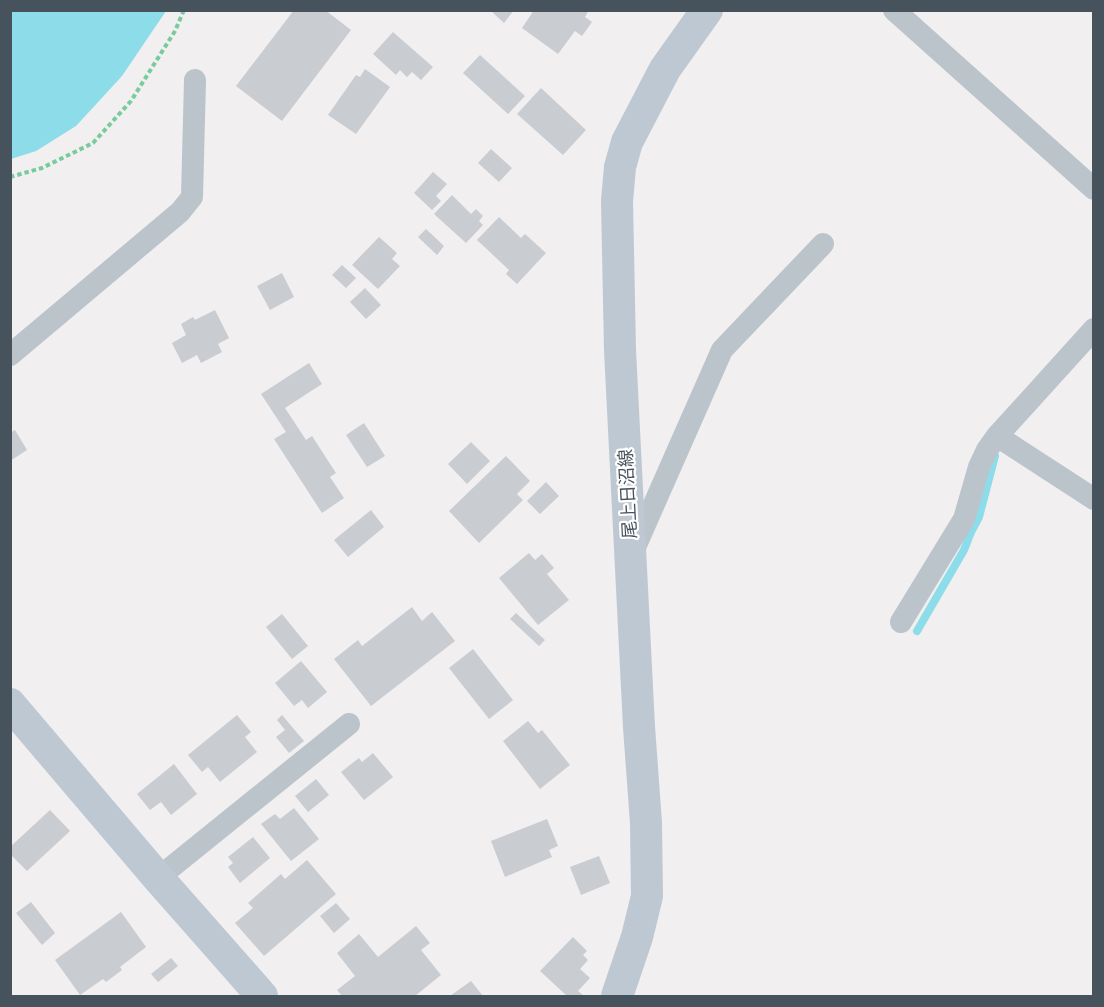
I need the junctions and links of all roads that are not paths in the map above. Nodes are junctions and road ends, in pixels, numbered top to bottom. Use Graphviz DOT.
graph roads {
  1 [pos="707,10"];
  2 [pos="894,10"];
  3 [pos="195,80"];
  4 [pos="1094,189"];
  5 [pos="823,244"];
  6 [pos="1094,329"];
  7 [pos="10,356"];
  8 [pos="997,436"];
  9 [pos="1094,499"];
  10 [pos="632,556"];
  11 [pos="901,622"];
  12 [pos="10,704"];
  13 [pos="349,724"];
  14 [pos="158,878"];
  15 [pos="262,996"];
  16 [pos="617,996"];
  1 -- 10 [label="main road, 尾上日沼線"];
  2 -- 4 [label="street"];
  3 -- 7 [label="street"];
  5 -- 10 [label="street"];
  6 -- 8 [label="street"];
  8 -- 9 [label="street"];
  8 -- 11 [label="street"];
  10 -- 16 [label="main road, 尾上日沼線"];
  12 -- 14 [label="main road"];
  13 -- 14 [label="street"];
  14 -- 15 [label="main road"];
}
